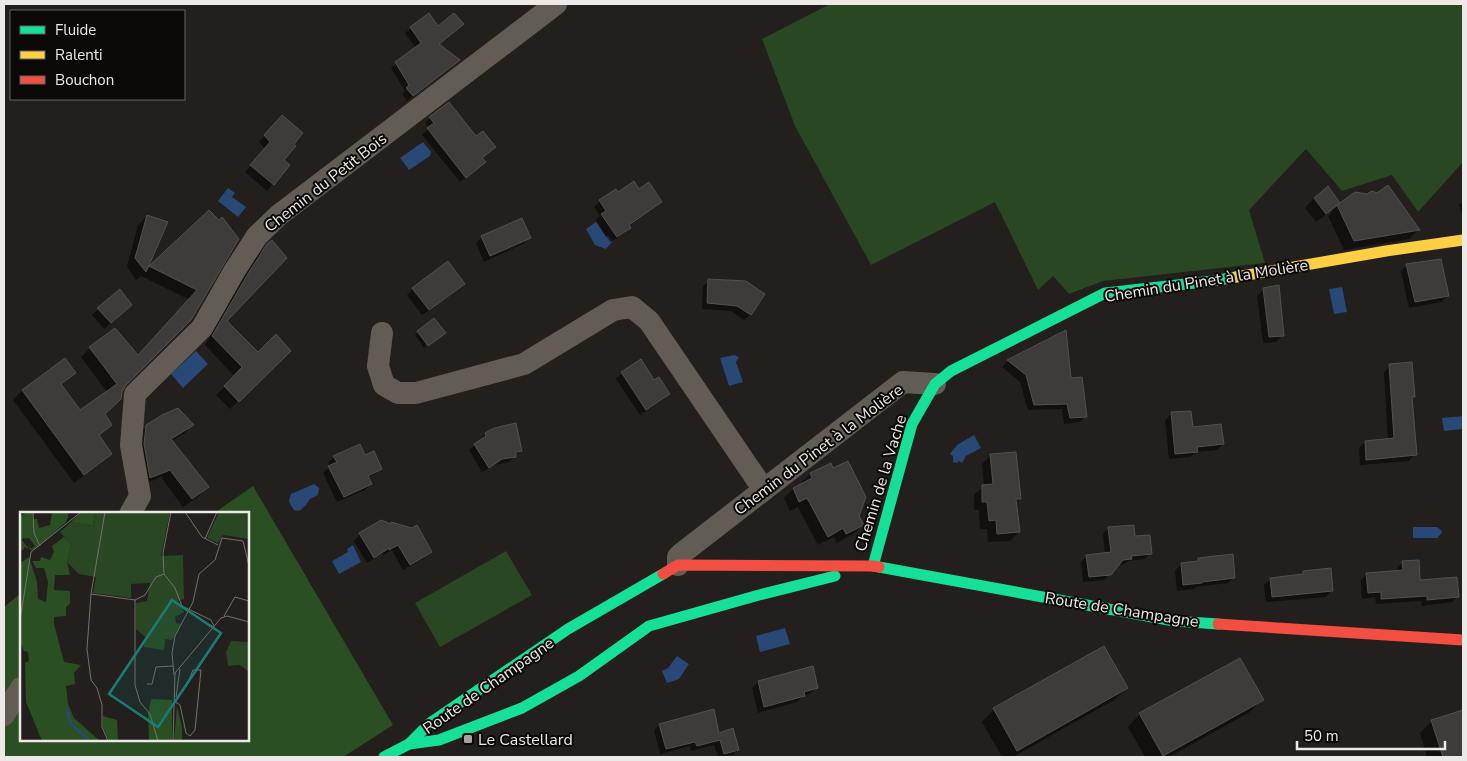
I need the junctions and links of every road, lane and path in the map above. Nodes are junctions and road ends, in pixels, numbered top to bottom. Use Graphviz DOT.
graph roads {
  1 [pos="556,4"];
  2 [pos="1463,240"];
  3 [pos="382,333"];
  4 [pos="935,384"];
  5 [pos="764,490"];
  6 [pos="131,512"];
  7 [pos="678,565"];
  8 [pos="872,566"];
  9 [pos="1463,640"];
  10 [pos="20,690"];
  11 [pos="4,715"];
  12 [pos="409,744"];
  13 [pos="384,757"];
  1 -- 6 [label="street, Chemin du Petit Bois"];
  2 -- 4 [label="street, Chemin du Pinet à la Molière"];
  3 -- 5 [label="street"];
  4 -- 5 [label="street, Chemin du Pinet à la Molière"];
  4 -- 8 [label="street, Chemin de la Vache"];
  5 -- 7 [label="street, Chemin du Pinet à la Molière"];
  7 -- 8 [label="street, Route de Champagne"];
  7 -- 12 [label="street, Route de Champagne"];
  8 -- 9 [label="street, Route de Champagne"];
  8 -- 12 [label="street, Route de Champagne"];
  10 -- 11 [label="street"];
  12 -- 13 [label="street"];
}
